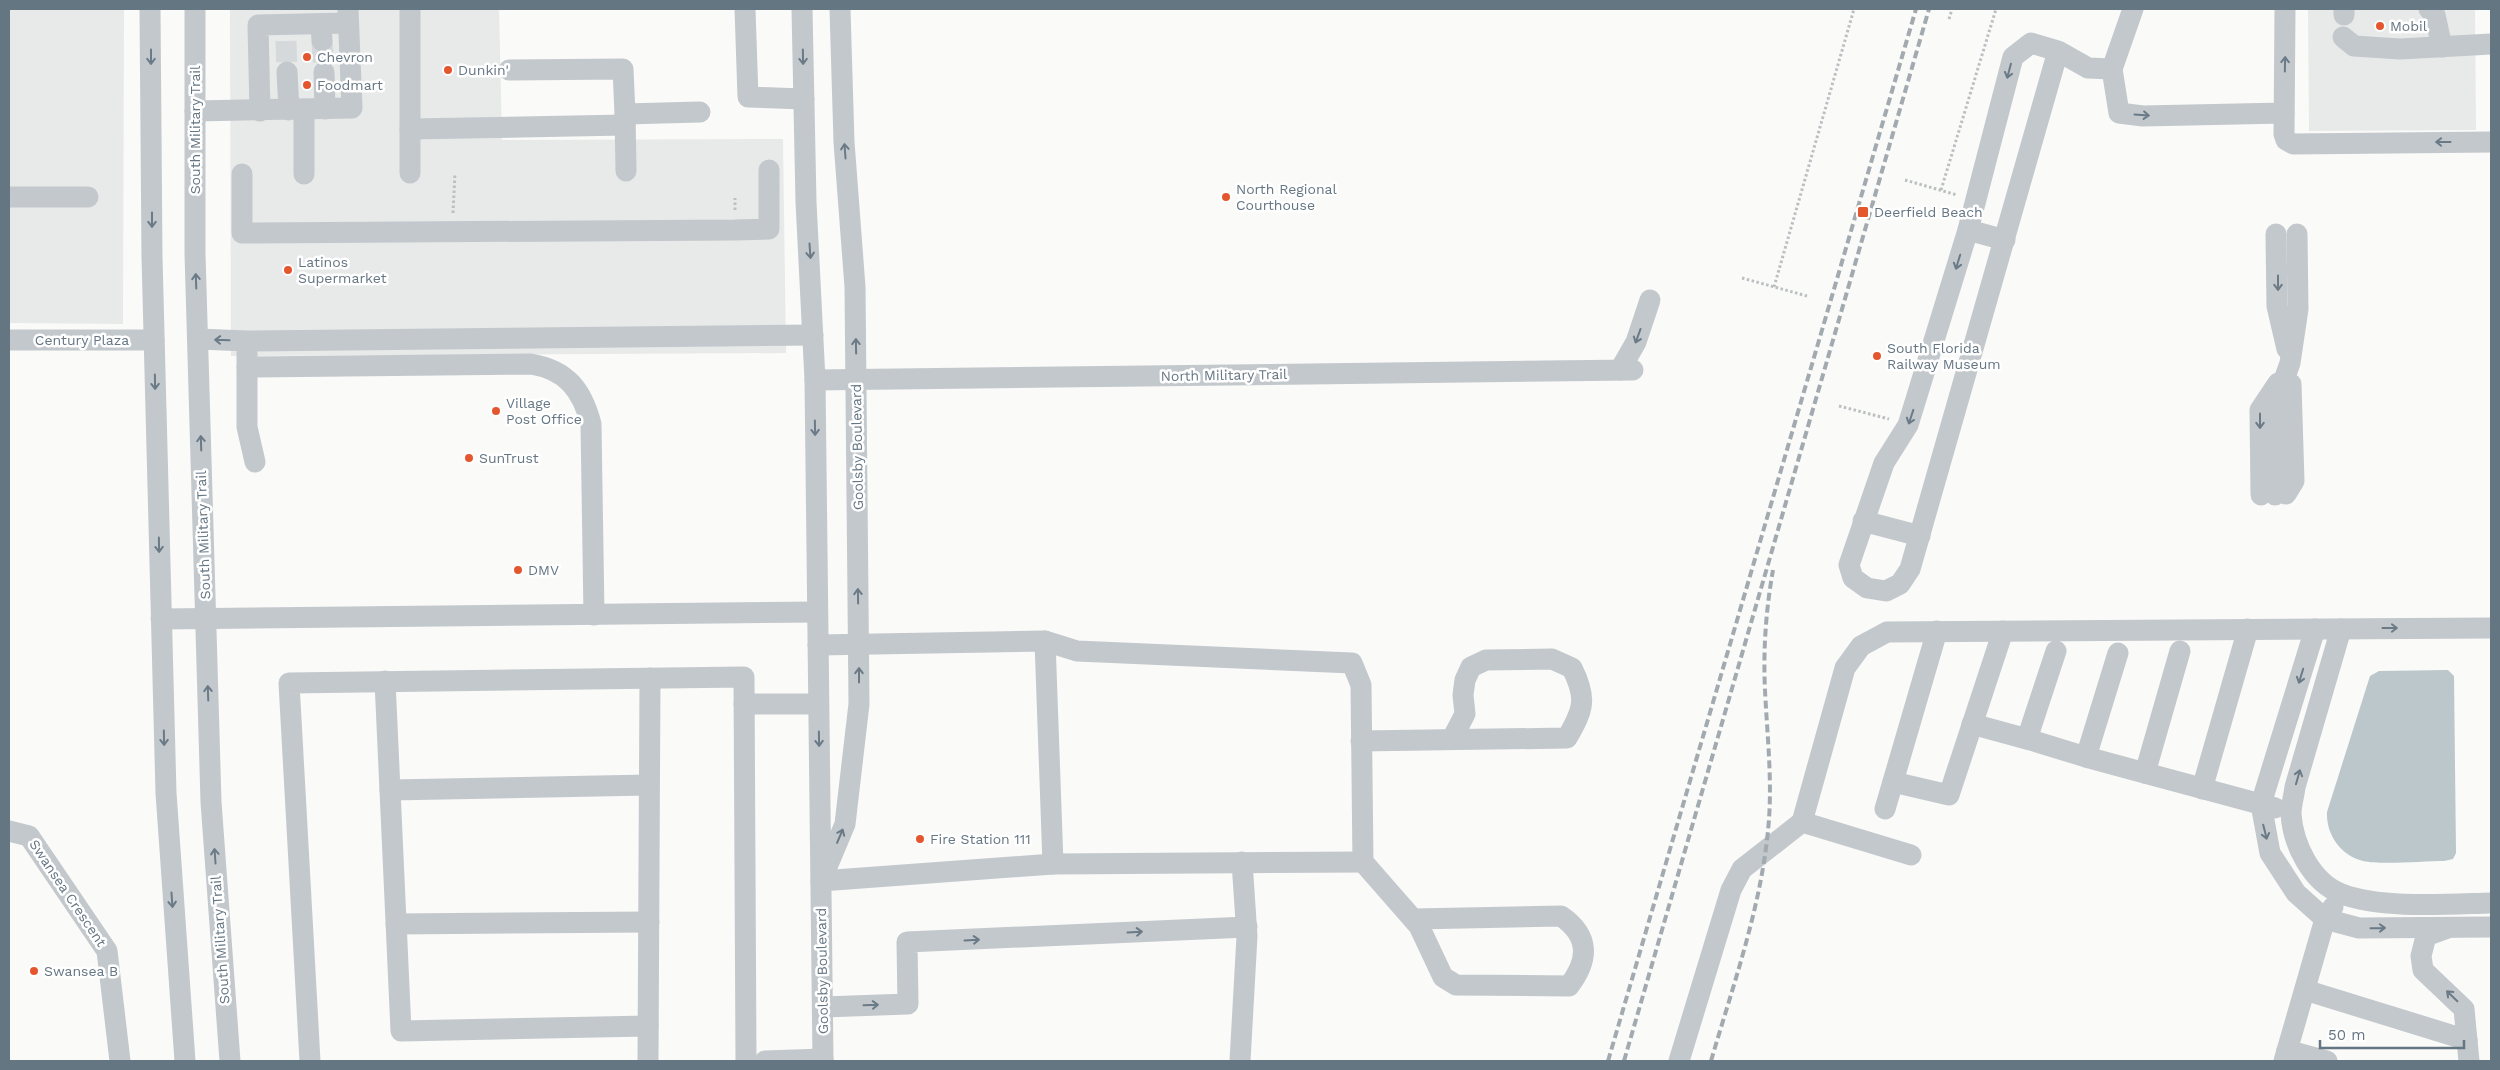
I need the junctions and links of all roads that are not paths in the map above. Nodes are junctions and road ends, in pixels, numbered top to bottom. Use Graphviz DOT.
graph roads {
  1 [pos="150,9"];
  2 [pos="195,9"];
  3 [pos="410,9"];
  4 [pos="746,9"];
  5 [pos="802,9"];
  6 [pos="840,9"];
  7 [pos="2133,9"];
  8 [pos="2285,9"];
  9 [pos="2429,9"];
  10 [pos="348,16"];
  11 [pos="2343,37"];
  12 [pos="2491,44"];
  13 [pos="2442,47"];
  14 [pos="2058,51"];
  15 [pos="509,70"];
  16 [pos="2112,70"];
  17 [pos="287,72"];
  18 [pos="324,72"];
  19 [pos="804,99"];
  20 [pos="306,110"];
  21 [pos="260,111"];
  22 [pos="195,112"];
  23 [pos="700,112"];
  24 [pos="2284,113"];
  25 [pos="624,120"];
  26 [pos="410,129"];
  27 [pos="2491,142"];
  28 [pos="769,170"];
  29 [pos="626,171"];
  30 [pos="410,173"];
  31 [pos="242,174"];
  32 [pos="304,174"];
  33 [pos="88,197"];
  34 [pos="9,198"];
  35 [pos="1968,230"];
  36 [pos="2287,234"];
  37 [pos="2005,240"];
  38 [pos="1650,300"];
  39 [pos="813,335"];
  40 [pos="198,339"];
  41 [pos="9,340"];
  42 [pos="154,340"];
  43 [pos="247,340"];
  44 [pos="2290,364"];
  45 [pos="247,367"];
  46 [pos="856,379"];
  47 [pos="815,380"];
  48 [pos="255,462"];
  49 [pos="1863,521"];
  50 [pos="1920,536"];
  51 [pos="817,612"];
  52 [pos="594,615"];
  53 [pos="161,619"];
  54 [pos="206,619"];
  55 [pos="2491,628"];
  56 [pos="2248,629"];
  57 [pos="2315,629"];
  58 [pos="2341,629"];
  59 [pos="1938,631"];
  60 [pos="2003,631"];
  61 [pos="1046,640"];
  62 [pos="818,645"];
  63 [pos="858,645"];
  64 [pos="2056,651"];
  65 [pos="2180,651"];
  66 [pos="2118,653"];
  67 [pos="650,678"];
  68 [pos="385,681"];
  69 [pos="744,704"];
  70 [pos="818,704"];
  71 [pos="1972,724"];
  72 [pos="1452,740"];
  73 [pos="2028,740"];
  74 [pos="1361,741"];
  75 [pos="2086,757"];
  76 [pos="2145,773"];
  77 [pos="1893,782"];
  78 [pos="649,785"];
  79 [pos="2202,789"];
  80 [pos="390,790"];
  81 [pos="2261,804"];
  82 [pos="1885,808"];
  83 [pos="2291,813"];
  84 [pos="1802,822"];
  85 [pos="9,831"];
  86 [pos="1911,855"];
  87 [pos="1242,862"];
  88 [pos="1363,862"];
  89 [pos="1053,864"];
  90 [pos="821,881"];
  91 [pos="2341,894"];
  92 [pos="2491,903"];
  93 [pos="2449,904"];
  94 [pos="1414,919"];
  95 [pos="2325,919"];
  96 [pos="649,922"];
  97 [pos="396,924"];
  98 [pos="1247,927"];
  99 [pos="2449,927"];
  100 [pos="2491,927"];
  101 [pos="2305,990"];
  102 [pos="823,1007"];
  103 [pos="648,1026"];
  104 [pos="2467,1040"];
  105 [pos="2286,1056"];
  106 [pos="823,1060"];
  107 [pos="120,1061"];
  108 [pos="185,1061"];
  109 [pos="230,1061"];
  110 [pos="310,1061"];
  111 [pos="648,1061"];
  112 [pos="746,1061"];
  113 [pos="764,1061"];
  114 [pos="1240,1061"];
  115 [pos="1680,1061"];
  116 [pos="2327,1061"];
  117 [pos="2469,1061"];
  1 -- 42 [label="street, one-way"];
  2 -- 22 [label="street, South Military Trail"];
  3 -- 26 [label="street"];
  4 -- 19 [label="street"];
  5 -- 19 [label="street, Goolsby Boulevard, one-way"];
  46 -- 6 [label="street, Goolsby Boulevard, one-way"];
  7 -- 16 [label="street"];
  24 -- 8 [label="street, one-way"];
  9 -- 13 [label="street"];
  10 -- 20 [label="street"];
  10 -- 21 [label="street"];
  11 -- 13 [label="street"];
  12 -- 13 [label="street"];
  14 -- 16 [label="street"];
  14 -- 35 [label="street, one-way"];
  14 -- 37 [label="street"];
  15 -- 25 [label="street"];
  16 -- 24 [label="street, one-way"];
  17 -- 20 [label="street"];
  18 -- 20 [label="street"];
  19 -- 39 [label="street, Goolsby Boulevard, one-way"];
  20 -- 21 [label="street"];
  20 -- 32 [label="street"];
  21 -- 22 [label="street"];
  40 -- 22 [label="street, South Military Trail, one-way"];
  23 -- 25 [label="street"];
  27 -- 24 [label="street, one-way"];
  25 -- 26 [label="street"];
  25 -- 29 [label="street"];
  26 -- 30 [label="street"];
  28 -- 31 [label="street"];
  33 -- 34 [label="street"];
  35 -- 37 [label="street"];
  35 -- 49 [label="street, one-way"];
  36 -- 44 [label="street"];
  37 -- 50 [label="street"];
  38 -- 46 [label="street, North Military Trail, one-way"];
  39 -- 43 [label="street"];
  39 -- 47 [label="street, Goolsby Boulevard"];
  43 -- 40 [label="street, one-way"];
  54 -- 40 [label="street, South Military Trail, one-way"];
  41 -- 42 [label="street, Century Plaza"];
  42 -- 53 [label="street, one-way"];
  43 -- 45 [label="street"];
  44 -- 44 [label="street, one-way"];
  45 -- 48 [label="street"];
  45 -- 52 [label="street"];
  46 -- 47 [label="street, North Military Trail"];
  63 -- 46 [label="street, Goolsby Boulevard, one-way"];
  47 -- 51 [label="street, Goolsby Boulevard, one-way"];
  49 -- 50 [label="street"];
  49 -- 50 [label="street"];
  51 -- 52 [label="street"];
  51 -- 62 [label="street, Goolsby Boulevard"];
  52 -- 54 [label="street"];
  53 -- 54 [label="street"];
  53 -- 108 [label="street, one-way"];
  109 -- 54 [label="street, South Military Trail, one-way"];
  58 -- 55 [label="street, one-way"];
  56 -- 57 [label="street"];
  56 -- 60 [label="street"];
  56 -- 79 [label="street"];
  57 -- 58 [label="street"];
  57 -- 81 [label="street, one-way"];
  83 -- 58 [label="street, one-way"];
  59 -- 60 [label="street"];
  59 -- 77 [label="street"];
  59 -- 84 [label="street"];
  60 -- 71 [label="street"];
  61 -- 63 [label="street"];
  61 -- 74 [label="street"];
  61 -- 89 [label="street"];
  62 -- 63 [label="street"];
  62 -- 70 [label="street, Goolsby Boulevard"];
  90 -- 63 [label="street, Goolsby Boulevard, one-way"];
  64 -- 73 [label="street"];
  65 -- 76 [label="street"];
  66 -- 75 [label="street"];
  67 -- 68 [label="street"];
  67 -- 69 [label="street"];
  67 -- 78 [label="street"];
  68 -- 80 [label="street"];
  68 -- 110 [label="street"];
  69 -- 70 [label="street"];
  69 -- 112 [label="street"];
  70 -- 90 [label="street, Goolsby Boulevard, one-way"];
  71 -- 73 [label="street"];
  71 -- 77 [label="street"];
  72 -- 72 [label="street"];
  72 -- 74 [label="street"];
  73 -- 75 [label="street"];
  74 -- 88 [label="street"];
  75 -- 76 [label="street"];
  76 -- 79 [label="street"];
  77 -- 82 [label="street"];
  78 -- 80 [label="street"];
  78 -- 96 [label="street"];
  79 -- 81 [label="street"];
  80 -- 97 [label="street"];
  81 -- 83 [label="street"];
  81 -- 95 [label="street, one-way"];
  83 -- 91 [label="street"];
  84 -- 86 [label="street"];
  84 -- 115 [label="street"];
  85 -- 107 [label="street, Swansea Crescent"];
  87 -- 88 [label="street"];
  87 -- 89 [label="street"];
  87 -- 98 [label="street"];
  88 -- 94 [label="street"];
  89 -- 90 [label="street"];
  90 -- 102 [label="street, Goolsby Boulevard"];
  91 -- 93 [label="street"];
  91 -- 95 [label="street"];
  92 -- 93 [label="street"];
  93 -- 99 [label="street"];
  94 -- 94 [label="street"];
  95 -- 99 [label="street, one-way"];
  95 -- 101 [label="street"];
  96 -- 97 [label="street"];
  96 -- 103 [label="street"];
  97 -- 103 [label="street"];
  102 -- 98 [label="street, one-way"];
  98 -- 114 [label="street"];
  99 -- 100 [label="street"];
  104 -- 99 [label="street, one-way"];
  101 -- 104 [label="street"];
  101 -- 105 [label="street"];
  102 -- 106 [label="street, Goolsby Boulevard"];
  103 -- 111 [label="street"];
  104 -- 117 [label="street"];
  105 -- 116 [label="street"];
  106 -- 113 [label="street"];
}
